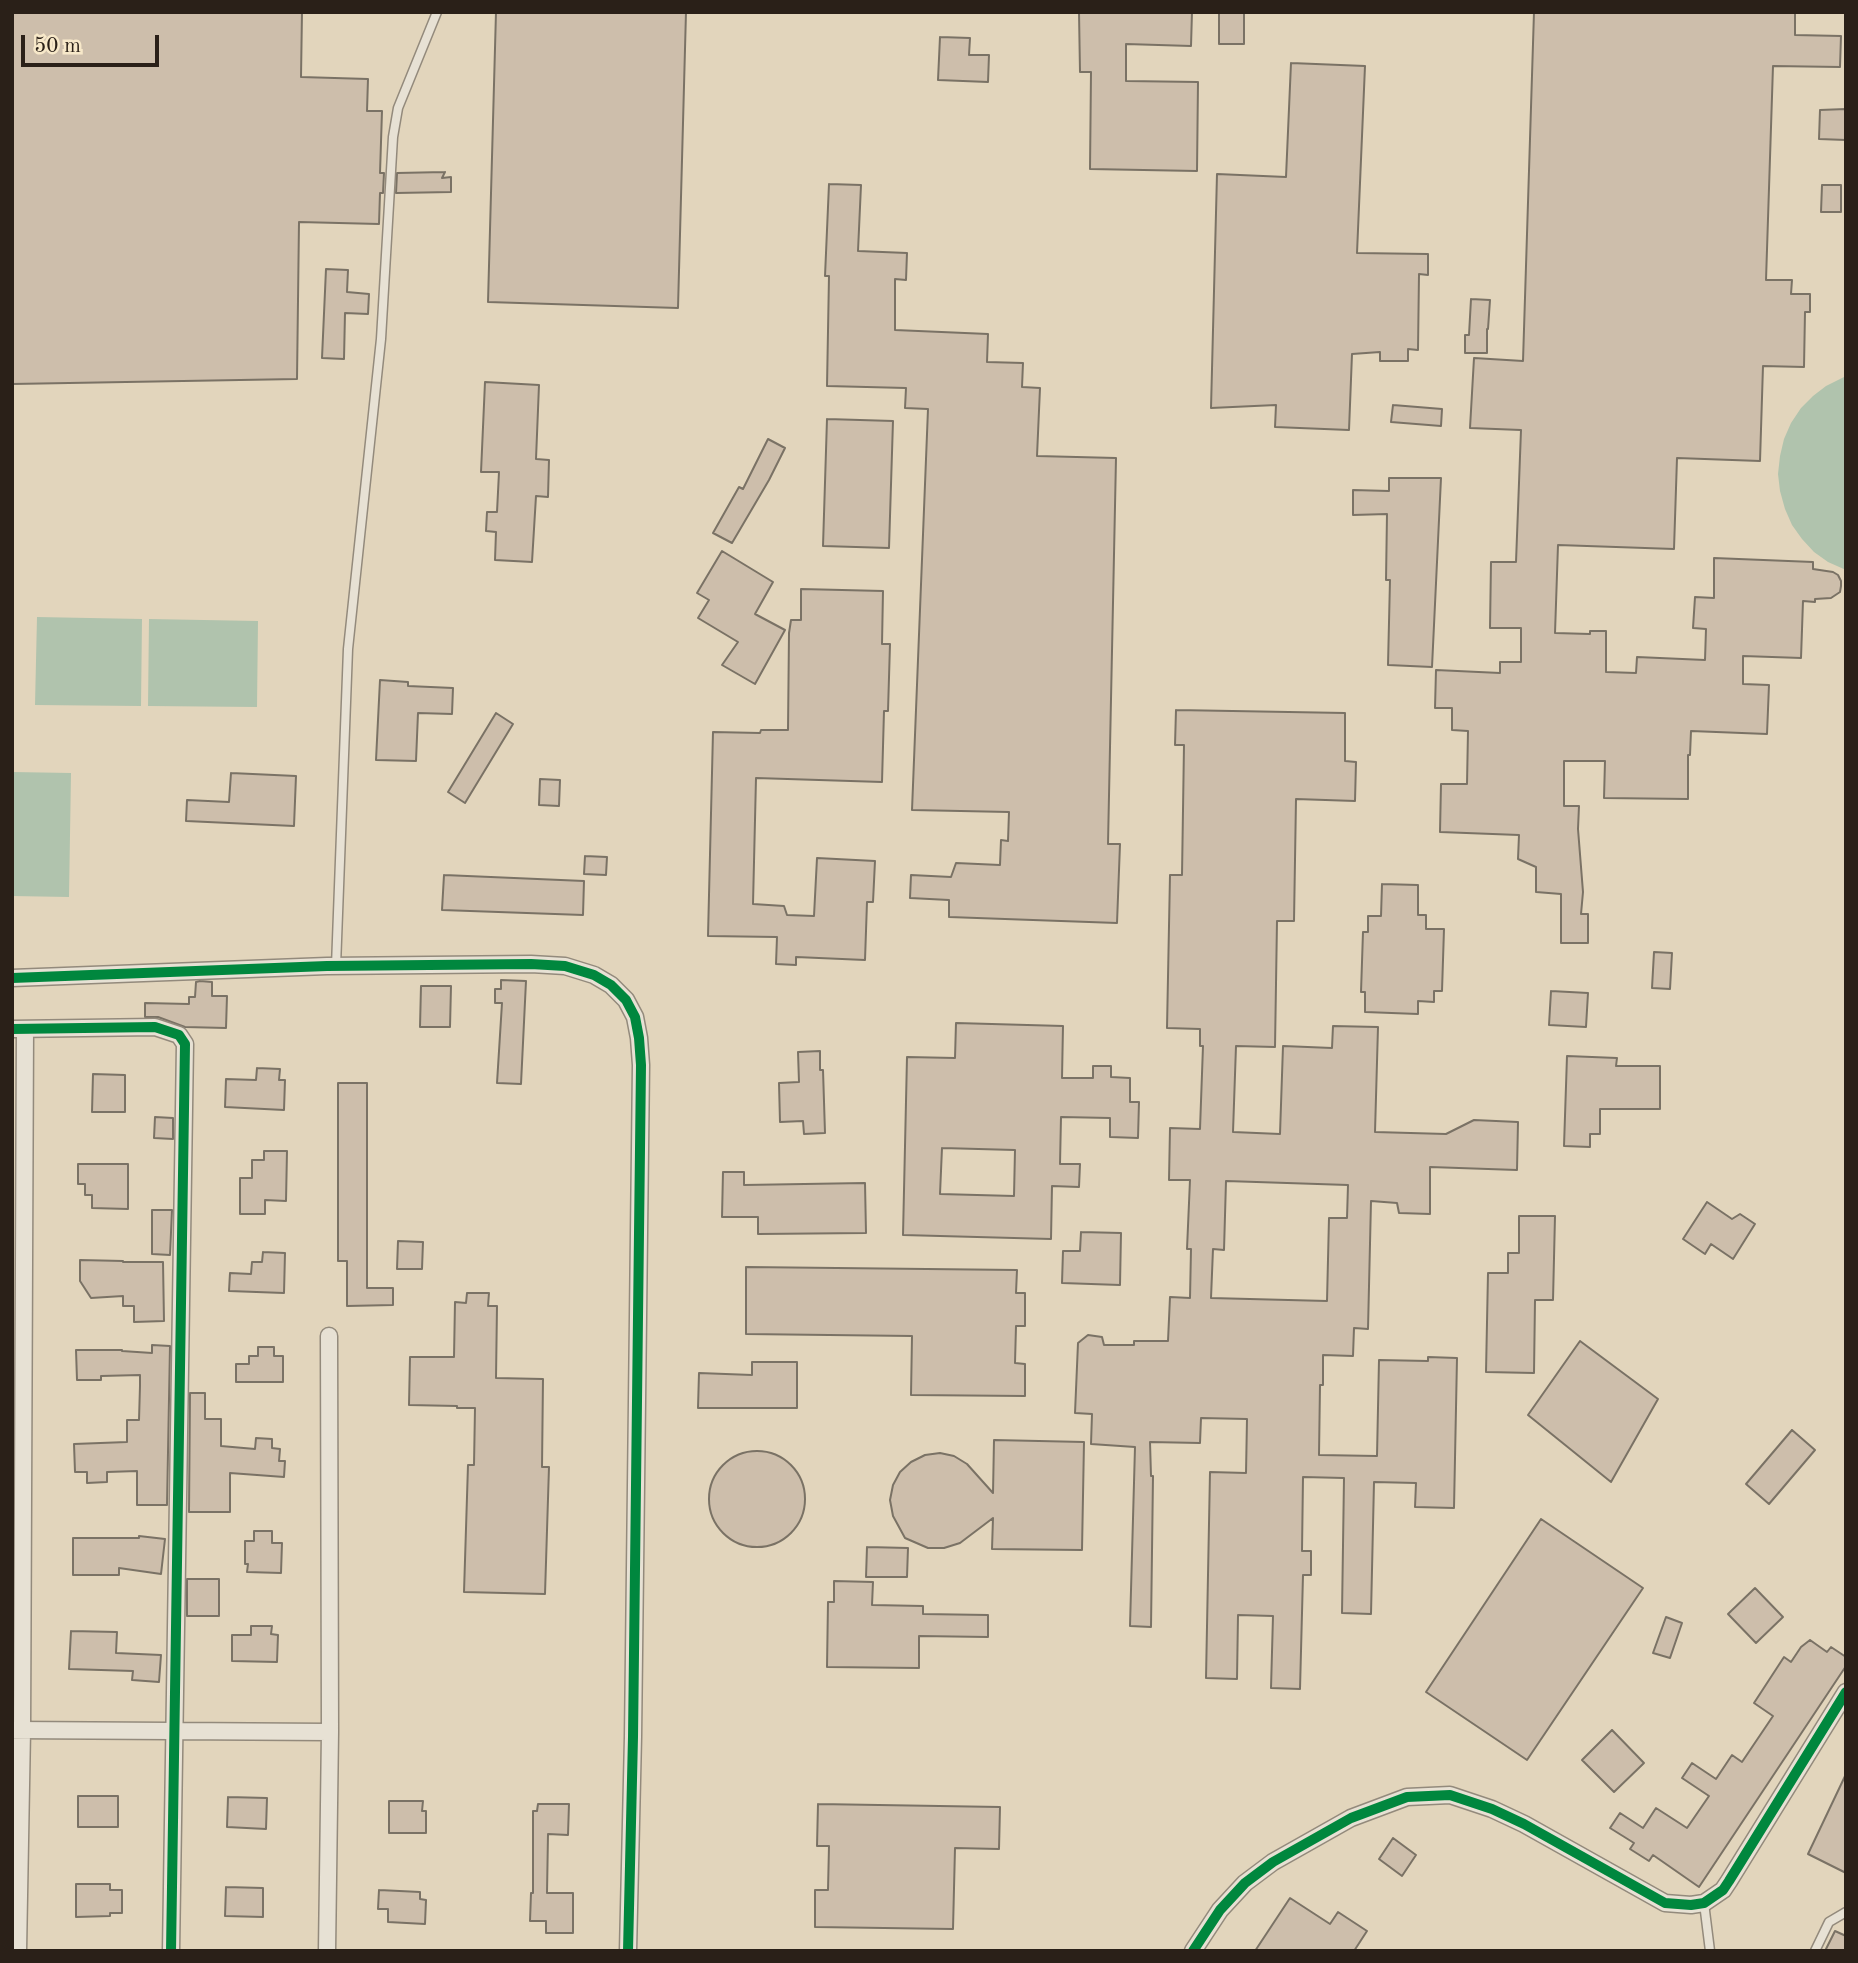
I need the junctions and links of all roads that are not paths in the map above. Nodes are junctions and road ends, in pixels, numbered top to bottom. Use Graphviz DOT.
graph roads {
  1 [pos="437,12"];
  2 [pos="336,966"];
  3 [pos="12,978"];
  4 [pos="18,1029"];
  5 [pos="329,1336"];
  6 [pos="1844,1698"];
  7 [pos="17,1730"];
  8 [pos="175,1732"];
  9 [pos="330,1732"];
  10 [pos="1704,1903"];
  11 [pos="1846,1912"];
  12 [pos="18,1951"];
  13 [pos="171,1951"];
  14 [pos="327,1951"];
  15 [pos="628,1951"];
  16 [pos="1193,1951"];
  17 [pos="1710,1951"];
  18 [pos="1815,1951"];
  1 -- 2 [label="lane"];
  2 -- 3 [label="street"];
  2 -- 15 [label="street"];
  4 -- 7 [label="street"];
  4 -- 8 [label="street"];
  5 -- 9 [label="street"];
  6 -- 10 [label="street"];
  7 -- 8 [label="street"];
  7 -- 12 [label="street"];
  8 -- 9 [label="street"];
  8 -- 13 [label="street"];
  9 -- 14 [label="street"];
  10 -- 16 [label="street"];
  10 -- 17 [label="lane"];
  11 -- 18 [label="lane"];
}
